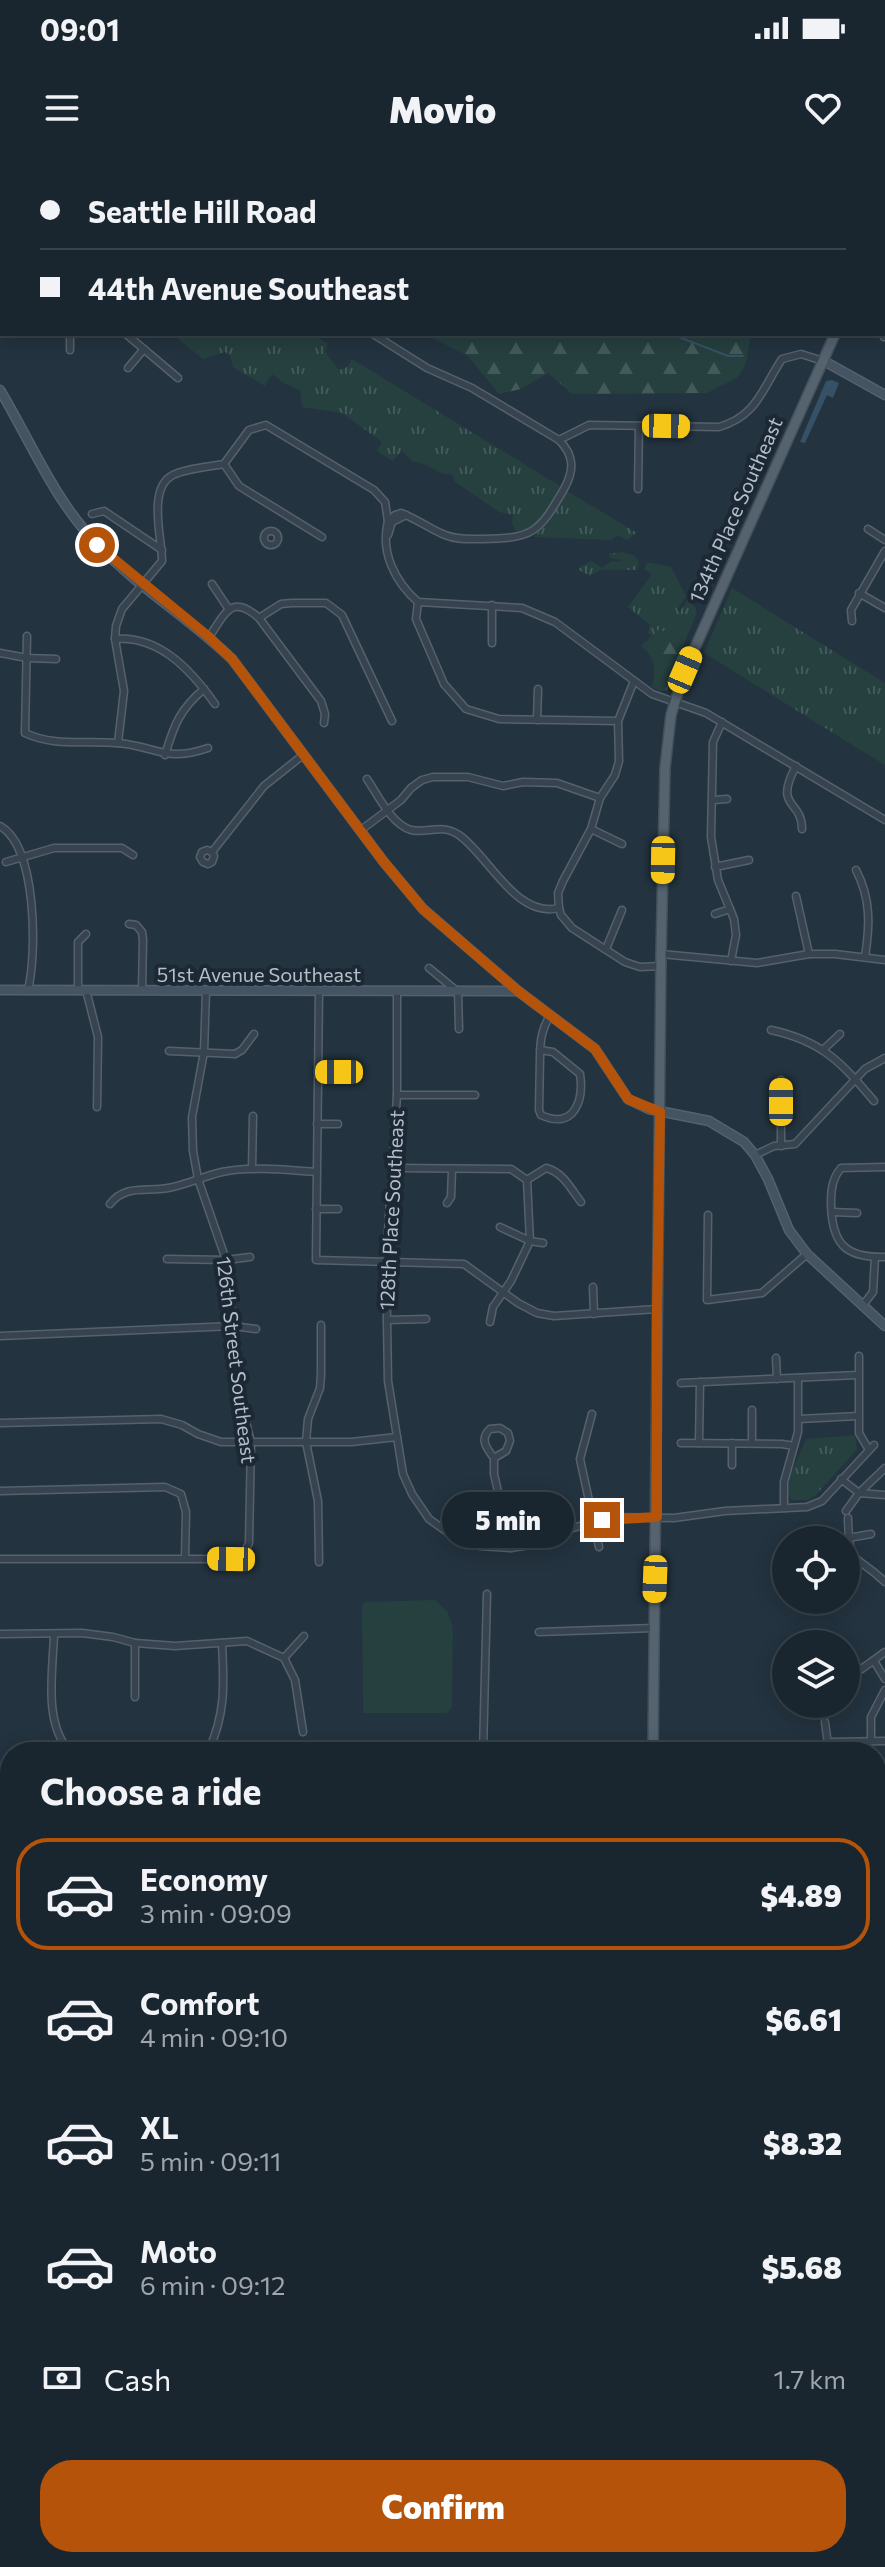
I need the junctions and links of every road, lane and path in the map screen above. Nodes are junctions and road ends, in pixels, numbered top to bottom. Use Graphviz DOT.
graph roads {
  1 [pos="70,336"];
  2 [pos="128,336"];
  3 [pos="376,336"];
  4 [pos="834,336"];
  5 [pos="144,349"];
  6 [pos="70,350"];
  7 [pos="824,361"];
  8 [pos="128,368"];
  9 [pos="178,378"];
  10 [pos="0,390"];
  11 [pos="885,395"];
  12 [pos="639,426"];
  13 [pos="559,440"];
  14 [pos="224,464"];
  15 [pos="638,489"];
  16 [pos="92,514"];
  17 [pos="285,515"];
  18 [pos="406,515"];
  19 [pos="388,521"];
  20 [pos="868,529"];
  21 [pos="275,533"];
  22 [pos="322,537"];
  23 [pos="387,538"];
  24 [pos="885,540"];
  25 [pos="162,550"];
  26 [pos="885,551"];
  27 [pos="212,584"];
  28 [pos="144,585"];
  29 [pos="859,593"];
  30 [pos="418,602"];
  31 [pos="492,605"];
  32 [pos="228,608"];
  33 [pos="885,608"];
  34 [pos="259,618"];
  35 [pos="852,621"];
  36 [pos="27,636"];
  37 [pos="209,637"];
  38 [pos="115,639"];
  39 [pos="492,643"];
  40 [pos="0,653"];
  41 [pos="27,658"];
  42 [pos="56,659"];
  43 [pos="634,681"];
  44 [pos="204,689"];
  45 [pos="538,689"];
  46 [pos="674,703"];
  47 [pos="215,704"];
  48 [pos="537,720"];
  49 [pos="392,721"];
  50 [pos="618,721"];
  51 [pos="722,722"];
  52 [pos="324,723"];
  53 [pos="118,743"];
  54 [pos="208,748"];
  55 [pos="165,755"];
  56 [pos="303,755"];
  57 [pos="796,766"];
  58 [pos="367,779"];
  59 [pos="600,798"];
  60 [pos="727,799"];
  61 [pos="713,800"];
  62 [pos="388,811"];
  63 [pos="885,820"];
  64 [pos="0,826"];
  65 [pos="591,829"];
  66 [pos="802,829"];
  67 [pos="361,830"];
  68 [pos="622,844"];
  69 [pos="212,852"];
  70 [pos="133,855"];
  71 [pos="22,857"];
  72 [pos="749,860"];
  73 [pos="6,862"];
  74 [pos="715,867"];
  75 [pos="856,870"];
  76 [pos="796,896"];
  77 [pos="559,908"];
  78 [pos="730,909"];
  79 [pos="622,910"];
  80 [pos="715,914"];
  81 [pos="129,924"];
  82 [pos="86,934"];
  83 [pos="606,949"];
  84 [pos="661,954"];
  85 [pos="809,954"];
  86 [pos="865,957"];
  87 [pos="885,960"];
  88 [pos="731,961"];
  89 [pos="662,966"];
  90 [pos="429,968"];
  91 [pos="0,990"];
  92 [pos="28,990"];
  93 [pos="82,990"];
  94 [pos="142,990"];
  95 [pos="206,991"];
  96 [pos="319,991"];
  97 [pos="518,991"];
  98 [pos="397,992"];
  99 [pos="458,992"];
  100 [pos="550,1015"];
  101 [pos="459,1029"];
  102 [pos="771,1030"];
  103 [pos="254,1034"];
  104 [pos="840,1034"];
  105 [pos="824,1049"];
  106 [pos="540,1050"];
  107 [pos="169,1051"];
  108 [pos="204,1052"];
  109 [pos="885,1058"];
  110 [pos="318,1072"];
  111 [pos="339,1072"];
  112 [pos="855,1079"];
  113 [pos="781,1080"];
  114 [pos="397,1095"];
  115 [pos="475,1095"];
  116 [pos="874,1101"];
  117 [pos="97,1107"];
  118 [pos="660,1112"];
  119 [pos="253,1116"];
  120 [pos="317,1124"];
  121 [pos="338,1124"];
  122 [pos="781,1146"];
  123 [pos="755,1155"];
  124 [pos="885,1167"];
  125 [pos="393,1168"];
  126 [pos="252,1169"];
  127 [pos="452,1170"];
  128 [pos="316,1172"];
  129 [pos="198,1179"];
  130 [pos="527,1180"];
  131 [pos="581,1202"];
  132 [pos="447,1203"];
  133 [pos="110,1204"];
  134 [pos="316,1209"];
  135 [pos="338,1209"];
  136 [pos="832,1212"];
  137 [pos="857,1213"];
  138 [pos="708,1215"];
  139 [pos="500,1227"];
  140 [pos="530,1241"];
  141 [pos="543,1243"];
  142 [pos="807,1254"];
  143 [pos="250,1257"];
  144 [pos="875,1257"];
  145 [pos="885,1257"];
  146 [pos="167,1259"];
  147 [pos="226,1260"];
  148 [pos="386,1262"];
  149 [pos="593,1287"];
  150 [pos="504,1292"];
  151 [pos="863,1305"];
  152 [pos="657,1309"];
  153 [pos="594,1314"];
  154 [pos="426,1319"];
  155 [pos="387,1320"];
  156 [pos="490,1322"];
  157 [pos="321,1325"];
  158 [pos="233,1326"];
  159 [pos="885,1326"];
  160 [pos="256,1329"];
  161 [pos="0,1336"];
  162 [pos="859,1356"];
  163 [pos="776,1358"];
  164 [pos="858,1375"];
  165 [pos="798,1378"];
  166 [pos="777,1379"];
  167 [pos="700,1382"];
  168 [pos="681,1383"];
  169 [pos="752,1410"];
  170 [pos="592,1414"];
  171 [pos="858,1416"];
  172 [pos="799,1419"];
  173 [pos="0,1423"];
  174 [pos="397,1437"];
  175 [pos="251,1442"];
  176 [pos="306,1442"];
  177 [pos="681,1443"];
  178 [pos="699,1443"];
  179 [pos="732,1443"];
  180 [pos="752,1443"];
  181 [pos="794,1446"];
  182 [pos="494,1458"];
  183 [pos="732,1465"];
  184 [pos="885,1468"];
  185 [pos="841,1479"];
  186 [pos="0,1491"];
  187 [pos="859,1493"];
  188 [pos="885,1495"];
  189 [pos="784,1508"];
  190 [pos="657,1517"];
  191 [pos="594,1522"];
  192 [pos="847,1526"];
  193 [pos="871,1534"];
  194 [pos="860,1536"];
  195 [pos="599,1547"];
  196 [pos="511,1548"];
  197 [pos="185,1558"];
  198 [pos="0,1559"];
  199 [pos="319,1562"];
  200 [pos="860,1562"];
  201 [pos="885,1582"];
  202 [pos="487,1594"];
  203 [pos="654,1628"];
  204 [pos="539,1632"];
  205 [pos="0,1634"];
  206 [pos="54,1634"];
  207 [pos="304,1636"];
  208 [pos="135,1643"];
  209 [pos="222,1643"];
  210 [pos="885,1652"];
  211 [pos="284,1658"];
  212 [pos="874,1661"];
  213 [pos="860,1670"];
  214 [pos="885,1679"];
  215 [pos="885,1690"];
  216 [pos="135,1697"];
  217 [pos="825,1722"];
  218 [pos="303,1732"];
  219 [pos="871,1741"];
  220 [pos="885,1741"];
  221 [pos="62,1742"];
  222 [pos="212,1742"];
  223 [pos="483,1742"];
  224 [pos="653,1742"];
  225 [pos="830,1742"];
  1 -- 6 [label="street"];
  2 -- 5 [label="street"];
  3 -- 13 [label="street"];
  4 -- 7 [label="main road, 134th Place Southeast"];
  5 -- 8 [label="street"];
  5 -- 9 [label="street"];
  7 -- 11 [label="main road"];
  7 -- 12 [label="street"];
  7 -- 46 [label="main road, 134th Place Southeast"];
  10 -- 28 [label="main road"];
  12 -- 13 [label="street"];
  12 -- 15 [label="street"];
  13 -- 18 [label="street"];
  14 -- 17 [label="street"];
  14 -- 19 [label="street"];
  14 -- 25 [label="street"];
  16 -- 25 [label="street"];
  17 -- 21 [label="street"];
  17 -- 22 [label="street"];
  18 -- 19 [label="street"];
  18 -- 23 [label="street"];
  19 -- 23 [label="street"];
  20 -- 24 [label="street"];
  23 -- 30 [label="street"];
  25 -- 28 [label="street"];
  26 -- 29 [label="street"];
  27 -- 32 [label="street"];
  28 -- 37 [label="main road"];
  28 -- 38 [label="street"];
  29 -- 33 [label="street"];
  29 -- 35 [label="street"];
  30 -- 31 [label="street"];
  30 -- 48 [label="street"];
  31 -- 39 [label="street"];
  31 -- 43 [label="street"];
  32 -- 34 [label="street"];
  32 -- 37 [label="street"];
  34 -- 49 [label="street"];
  34 -- 52 [label="street"];
  36 -- 41 [label="street"];
  37 -- 56 [label="main road"];
  38 -- 44 [label="street"];
  38 -- 53 [label="street"];
  40 -- 41 [label="street"];
  41 -- 42 [label="street"];
  41 -- 53 [label="street"];
  43 -- 46 [label="street"];
  43 -- 50 [label="street"];
  44 -- 47 [label="street"];
  44 -- 55 [label="street"];
  45 -- 48 [label="street"];
  46 -- 51 [label="street"];
  46 -- 84 [label="main road, 134th Place Southeast"];
  48 -- 50 [label="street"];
  50 -- 59 [label="street"];
  51 -- 57 [label="street"];
  51 -- 61 [label="street"];
  53 -- 55 [label="street"];
  54 -- 55 [label="street"];
  56 -- 67 [label="main road"];
  56 -- 69 [label="street"];
  57 -- 63 [label="street"];
  57 -- 66 [label="street"];
  58 -- 62 [label="street"];
  59 -- 62 [label="street"];
  59 -- 65 [label="street"];
  60 -- 61 [label="street"];
  61 -- 74 [label="street"];
  62 -- 67 [label="street"];
  62 -- 77 [label="street"];
  64 -- 71 [label="street"];
  65 -- 68 [label="street"];
  65 -- 77 [label="street"];
  67 -- 97 [label="main road"];
  70 -- 71 [label="street"];
  71 -- 73 [label="street"];
  71 -- 92 [label="street"];
  72 -- 74 [label="street"];
  74 -- 78 [label="street"];
  75 -- 86 [label="street"];
  76 -- 85 [label="street"];
  77 -- 83 [label="street"];
  78 -- 80 [label="street"];
  78 -- 88 [label="street"];
  79 -- 83 [label="street"];
  81 -- 94 [label="street"];
  82 -- 93 [label="street"];
  83 -- 89 [label="street"];
  84 -- 88 [label="street"];
  84 -- 89 [label="main road, 134th Place Southeast"];
  85 -- 86 [label="street"];
  85 -- 88 [label="street"];
  86 -- 87 [label="street"];
  89 -- 118 [label="main road, 134th Place Southeast"];
  90 -- 99 [label="street"];
  91 -- 92 [label="main road, 51st Avenue Southeast"];
  92 -- 93 [label="main road, 51st Avenue Southeast"];
  93 -- 94 [label="main road, 51st Avenue Southeast"];
  93 -- 117 [label="street"];
  94 -- 95 [label="main road, 51st Avenue Southeast"];
  95 -- 96 [label="main road, 51st Avenue Southeast"];
  95 -- 108 [label="street, 126th Street Southeast"];
  96 -- 98 [label="main road, 51st Avenue Southeast"];
  96 -- 110 [label="street"];
  97 -- 99 [label="main road, 51st Avenue Southeast"];
  97 -- 100 [label="main road"];
  98 -- 99 [label="main road, 51st Avenue Southeast"];
  98 -- 114 [label="street, 128th Place Southeast"];
  99 -- 101 [label="street"];
  100 -- 106 [label="street"];
  100 -- 118 [label="main road"];
  102 -- 105 [label="street"];
  103 -- 108 [label="street"];
  104 -- 105 [label="street"];
  105 -- 112 [label="street"];
  106 -- 106 [label="street"];
  107 -- 108 [label="street"];
  108 -- 129 [label="street, 126th Street Southeast"];
  109 -- 112 [label="street"];
  110 -- 111 [label="street"];
  110 -- 120 [label="street"];
  112 -- 116 [label="street"];
  112 -- 122 [label="street"];
  113 -- 122 [label="street"];
  114 -- 115 [label="street"];
  114 -- 125 [label="street, 128th Place Southeast"];
  118 -- 123 [label="main road"];
  118 -- 152 [label="main road, 134th Place Southeast"];
  119 -- 126 [label="street"];
  120 -- 121 [label="street"];
  120 -- 128 [label="street"];
  122 -- 123 [label="street"];
  123 -- 142 [label="main road"];
  124 -- 136 [label="street"];
  125 -- 127 [label="street"];
  125 -- 148 [label="street, 128th Place Southeast"];
  126 -- 128 [label="street"];
  126 -- 129 [label="street"];
  127 -- 130 [label="street"];
  127 -- 132 [label="street"];
  128 -- 134 [label="street"];
  129 -- 133 [label="street"];
  129 -- 147 [label="street, 126th Street Southeast"];
  130 -- 131 [label="street"];
  130 -- 140 [label="street"];
  134 -- 135 [label="street"];
  134 -- 148 [label="street"];
  136 -- 137 [label="street"];
  136 -- 144 [label="street"];
  138 -- 142 [label="street"];
  139 -- 140 [label="street"];
  140 -- 141 [label="street"];
  140 -- 150 [label="street"];
  142 -- 151 [label="main road"];
  143 -- 147 [label="street"];
  144 -- 145 [label="street"];
  144 -- 151 [label="street"];
  146 -- 147 [label="street"];
  147 -- 158 [label="street, 126th Street Southeast"];
  148 -- 150 [label="street"];
  148 -- 155 [label="street, 128th Place Southeast"];
  149 -- 153 [label="street"];
  150 -- 153 [label="street"];
  150 -- 156 [label="street"];
  151 -- 159 [label="main road"];
  152 -- 153 [label="street"];
  152 -- 190 [label="main road, 134th Place Southeast"];
  154 -- 155 [label="street"];
  155 -- 174 [label="street, 128th Place Southeast"];
  157 -- 176 [label="street"];
  158 -- 160 [label="street"];
  158 -- 161 [label="street"];
  158 -- 175 [label="street, 126th Street Southeast"];
  162 -- 164 [label="street"];
  163 -- 166 [label="street"];
  164 -- 165 [label="street"];
  164 -- 171 [label="street"];
  165 -- 166 [label="street"];
  165 -- 172 [label="street"];
  166 -- 167 [label="street"];
  167 -- 168 [label="street"];
  167 -- 178 [label="street"];
  169 -- 180 [label="street"];
  170 -- 191 [label="street"];
  171 -- 172 [label="street"];
  171 -- 185 [label="street, 128th Place Southeast"];
  172 -- 181 [label="street"];
  173 -- 175 [label="street"];
  174 -- 176 [label="street"];
  174 -- 196 [label="street, 128th Place Southeast"];
  175 -- 176 [label="street"];
  175 -- 197 [label="street, 126th Street Southeast"];
  176 -- 199 [label="street"];
  177 -- 178 [label="street"];
  178 -- 179 [label="street"];
  179 -- 180 [label="street"];
  179 -- 183 [label="street"];
  180 -- 181 [label="street"];
  181 -- 189 [label="street"];
  182 -- 182 [label="street"];
  182 -- 196 [label="street"];
  184 -- 187 [label="street"];
  185 -- 187 [label="street"];
  185 -- 189 [label="street, 128th Place Southeast"];
  186 -- 197 [label="street"];
  187 -- 188 [label="street"];
  187 -- 192 [label="street"];
  189 -- 190 [label="street, 128th Place Southeast"];
  190 -- 191 [label="street, 128th Place Southeast"];
  190 -- 203 [label="main road, 134th Place Southeast"];
  191 -- 195 [label="street"];
  191 -- 196 [label="street, 128th Place Southeast"];
  193 -- 194 [label="street"];
  197 -- 198 [label="street"];
  200 -- 201 [label="street"];
  202 -- 223 [label="street"];
  203 -- 204 [label="street"];
  203 -- 224 [label="main road, 134th Place Southeast"];
  205 -- 206 [label="street"];
  206 -- 208 [label="street"];
  206 -- 221 [label="street"];
  207 -- 211 [label="street"];
  208 -- 209 [label="street"];
  208 -- 216 [label="street"];
  209 -- 211 [label="street"];
  209 -- 222 [label="street"];
  210 -- 212 [label="street"];
  211 -- 218 [label="street"];
  212 -- 213 [label="street"];
  212 -- 214 [label="street"];
  215 -- 219 [label="street"];
  217 -- 225 [label="street"];
  219 -- 220 [label="street"];
  219 -- 225 [label="street"];
}
